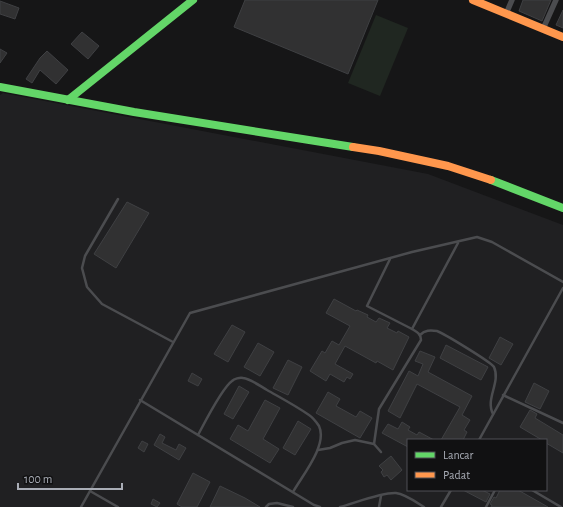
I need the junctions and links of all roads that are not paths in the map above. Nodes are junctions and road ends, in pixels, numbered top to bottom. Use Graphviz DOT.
graph roads {
  1 [pos="192,0"];
  2 [pos="473,0"];
  3 [pos="512,0"];
  4 [pos="556,0"];
  5 [pos="506,14"];
  6 [pos="543,29"];
  7 [pos="563,37"];
  8 [pos="0,87"];
  9 [pos="68,100"];
  10 [pos="118,199"];
  11 [pos="563,208"];
  12 [pos="459,242"];
  13 [pos="390,258"];
  14 [pos="563,282"];
  15 [pos="563,288"];
  16 [pos="412,329"];
  17 [pos="420,335"];
  18 [pos="173,342"];
  19 [pos="504,396"];
  20 [pos="140,400"];
  21 [pos="493,415"];
  22 [pos="563,423"];
  23 [pos="198,435"];
  24 [pos="480,439"];
  25 [pos="374,444"];
  26 [pos="318,450"];
  27 [pos="381,452"];
  28 [pos="90,491"];
  29 [pos="450,491"];
  30 [pos="494,491"];
  31 [pos="534,491"];
  32 [pos="293,492"];
  33 [pos="381,496"];
  34 [pos="81,507"];
  35 [pos="118,507"];
  36 [pos="266,507"];
  37 [pos="293,507"];
  38 [pos="320,507"];
  39 [pos="340,507"];
  40 [pos="379,507"];
  41 [pos="424,507"];
  42 [pos="442,507"];
  43 [pos="486,507"];
  44 [pos="561,507"];
  1 -- 9 [label="street"];
  2 -- 5 [label="street"];
  3 -- 5 [label="street"];
  4 -- 6 [label="street"];
  5 -- 6 [label="street"];
  6 -- 7 [label="street"];
  8 -- 9 [label="street"];
  9 -- 11 [label="street"];
  10 -- 18 [label="lane"];
  12 -- 13 [label="lane"];
  12 -- 14 [label="lane"];
  12 -- 16 [label="lane"];
  13 -- 16 [label="lane"];
  13 -- 18 [label="lane"];
  15 -- 19 [label="lane"];
  16 -- 17 [label="lane"];
  17 -- 21 [label="lane"];
  17 -- 25 [label="lane"];
  18 -- 20 [label="lane"];
  19 -- 21 [label="lane"];
  19 -- 22 [label="lane"];
  20 -- 23 [label="lane"];
  20 -- 28 [label="lane"];
  21 -- 24 [label="lane"];
  23 -- 26 [label="lane"];
  23 -- 32 [label="lane"];
  25 -- 26 [label="lane"];
  25 -- 27 [label="lane"];
  26 -- 32 [label="lane"];
  28 -- 34 [label="lane"];
  28 -- 35 [label="lane"];
  29 -- 42 [label="lane"];
  30 -- 43 [label="lane"];
  31 -- 44 [label="lane"];
  32 -- 38 [label="lane"];
  33 -- 39 [label="lane"];
  33 -- 40 [label="lane"];
  33 -- 41 [label="lane"];
  36 -- 37 [label="lane"];
}
